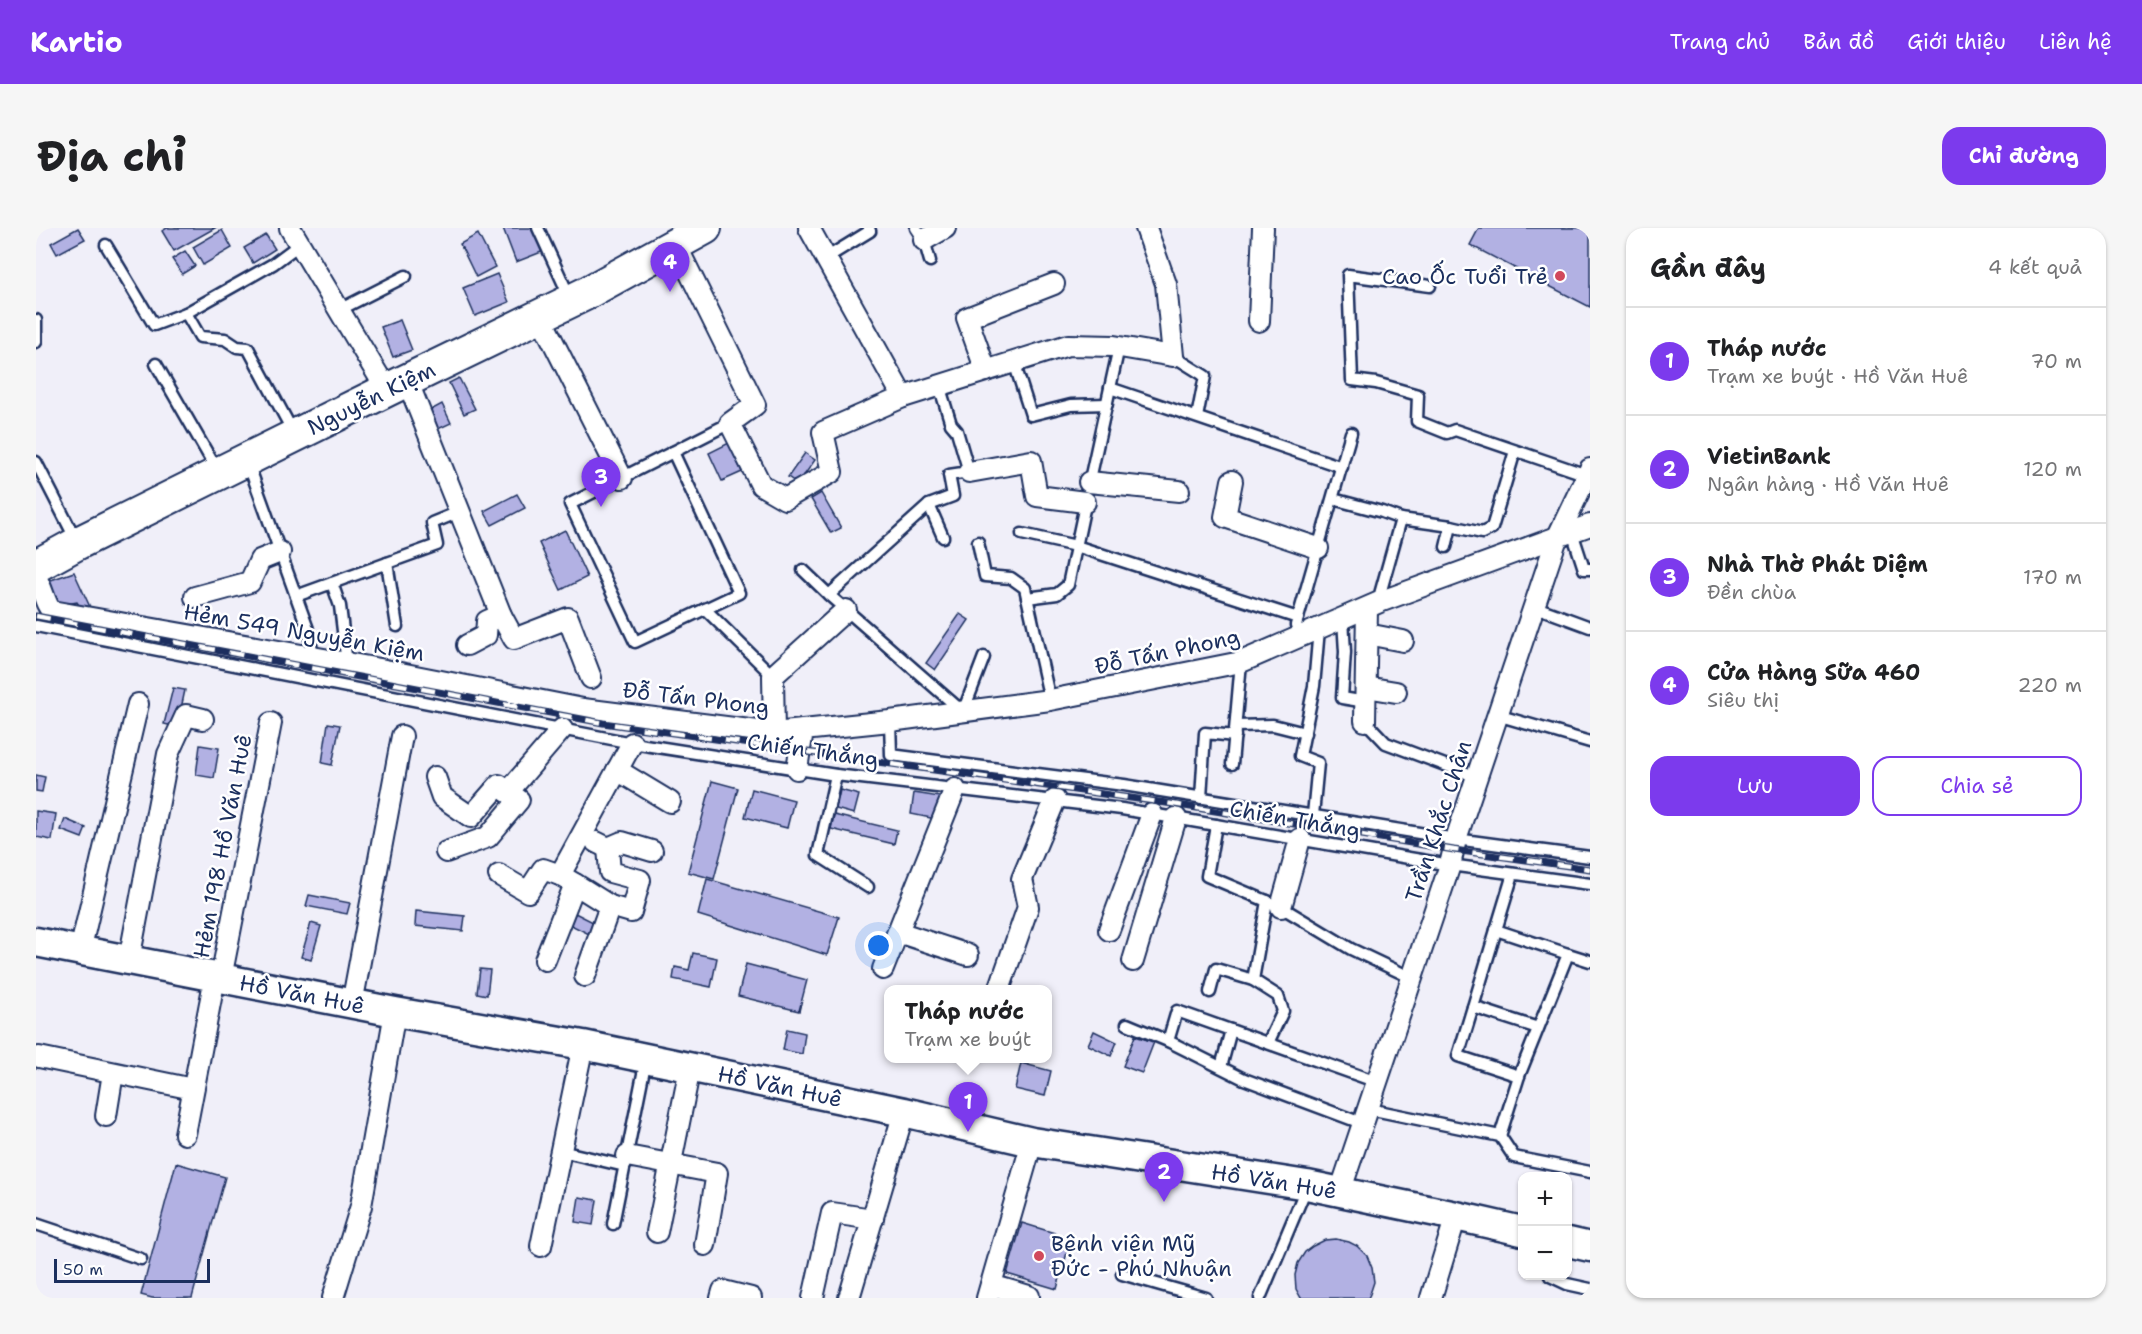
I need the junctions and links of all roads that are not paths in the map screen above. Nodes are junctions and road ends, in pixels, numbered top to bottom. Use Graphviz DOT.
graph roads {
  1 [pos="538,228"];
  2 [pos="705,228"];
  3 [pos="809,228"];
  4 [pos="869,228"];
  5 [pos="945,228"];
  6 [pos="1146,228"];
  7 [pos="1263,228"];
  8 [pos="920,234"];
  9 [pos="295,236"];
  10 [pos="106,245"];
  11 [pos="676,245"];
  12 [pos="826,258"];
  13 [pos="930,261"];
  14 [pos="406,276"];
  15 [pos="1054,284"];
  16 [pos="1430,286"];
  17 [pos="571,301"];
  18 [pos="339,310"];
  19 [pos="186,313"];
  20 [pos="540,316"];
  21 [pos="36,320"];
  22 [pos="1259,321"];
  23 [pos="36,342"];
  24 [pos="1119,347"];
  25 [pos="1173,356"];
  26 [pos="1014,362"];
  27 [pos="156,364"];
  28 [pos="986,371"];
  29 [pos="397,385"];
  30 [pos="939,385"];
  31 [pos="1110,388"];
  32 [pos="903,397"];
  33 [pos="1107,404"];
  34 [pos="1197,417"];
  35 [pos="730,423"];
  36 [pos="1351,433"];
  37 [pos="295,435"];
  38 [pos="1515,451"];
  39 [pos="674,452"];
  40 [pos="246,459"];
  41 [pos="36,462"];
  42 [pos="1342,467"];
  43 [pos="969,472"];
  44 [pos="1588,472"];
  45 [pos="219,473"];
  46 [pos="622,477"];
  47 [pos="1232,481"];
  48 [pos="1089,482"];
  49 [pos="1179,491"];
  50 [pos="1333,499"];
  51 [pos="1085,502"];
  52 [pos="929,505"];
  53 [pos="459,512"];
  54 [pos="1401,519"];
  55 [pos="1451,526"];
  56 [pos="1573,531"];
  57 [pos="1022,534"];
  58 [pos="943,537"];
  59 [pos="978,542"];
  60 [pos="78,543"];
  61 [pos="1076,546"];
  62 [pos="1446,547"];
  63 [pos="1318,548"];
  64 [pos="280,552"];
  65 [pos="387,563"];
  66 [pos="36,566"];
  67 [pos="1590,569"];
  68 [pos="803,570"];
  69 [pos="36,579"];
  70 [pos="332,583"];
  71 [pos="829,595"];
  72 [pos="296,596"];
  73 [pos="195,597"];
  74 [pos="1027,598"];
  75 [pos="1375,605"];
  76 [pos="1533,606"];
  77 [pos="705,609"];
  78 [pos="846,610"];
  79 [pos="501,615"];
  80 [pos="1343,619"];
  81 [pos="36,626"];
  82 [pos="398,626"];
  83 [pos="1590,627"];
  84 [pos="1299,628"];
  85 [pos="1319,629"];
  86 [pos="1367,634"];
  87 [pos="1403,640"];
  88 [pos="467,645"];
  89 [pos="984,657"];
  90 [pos="313,658"];
  91 [pos="1241,662"];
  92 [pos="347,664"];
  93 [pos="773,676"];
  94 [pos="591,678"];
  95 [pos="1396,692"];
  96 [pos="1050,700"];
  97 [pos="1365,703"];
  98 [pos="138,704"];
  99 [pos="584,709"];
  100 [pos="963,712"];
  101 [pos="1497,715"];
  102 [pos="203,718"];
  103 [pos="890,721"];
  104 [pos="271,723"];
  105 [pos="562,729"];
  106 [pos="803,730"];
  107 [pos="1235,731"];
  108 [pos="774,733"];
  109 [pos="1305,733"];
  110 [pos="402,736"];
  111 [pos="632,742"];
  112 [pos="1590,742"];
  113 [pos="1233,764"];
  114 [pos="797,769"];
  115 [pos="617,770"];
  116 [pos="836,775"];
  117 [pos="435,777"];
  118 [pos="1477,777"];
  119 [pos="955,789"];
  120 [pos="508,792"];
  121 [pos="1201,798"];
  122 [pos="1055,800"];
  123 [pos="670,802"];
  124 [pos="1152,814"];
  125 [pos="1313,815"];
  126 [pos="1176,818"];
  127 [pos="1216,825"];
  128 [pos="582,835"];
  129 [pos="1300,839"];
  130 [pos="1456,839"];
  131 [pos="608,848"];
  132 [pos="652,851"];
  133 [pos="446,852"];
  134 [pos="1590,856"];
  135 [pos="1450,865"];
  136 [pos="1513,874"];
  137 [pos="499,875"];
  138 [pos="567,880"];
  139 [pos="1590,884"];
  140 [pos="868,887"];
  141 [pos="1274,904"];
  142 [pos="610,906"];
  143 [pos="1109,930"];
  144 [pos="1496,930"];
  145 [pos="898,932"];
  146 [pos="36,942"];
  147 [pos="80,951"];
  148 [pos="1568,954"];
  149 [pos="968,955"];
  150 [pos="129,960"];
  151 [pos="544,960"];
  152 [pos="1133,960"];
  153 [pos="1590,961"];
  154 [pos="883,969"];
  155 [pos="585,976"];
  156 [pos="218,978"];
  157 [pos="1412,978"];
  158 [pos="1252,980"];
  159 [pos="1001,985"];
  160 [pos="1210,992"];
  161 [pos="352,1004"];
  162 [pos="1473,1006"];
  163 [pos="395,1012"];
  164 [pos="1127,1024"];
  165 [pos="1538,1028"];
  166 [pos="1231,1030"];
  167 [pos="1168,1041"];
  168 [pos="1268,1043"];
  169 [pos="583,1045"];
  170 [pos="39,1057"];
  171 [pos="646,1058"];
  172 [pos="1221,1067"];
  173 [pos="690,1068"];
  174 [pos="113,1073"];
  175 [pos="1519,1076"];
  176 [pos="1377,1082"];
  177 [pos="194,1089"];
  178 [pos="904,1112"];
  179 [pos="106,1116"];
  180 [pos="1366,1116"];
  181 [pos="185,1134"];
  182 [pos="1500,1136"];
  183 [pos="1032,1142"];
  184 [pos="561,1151"];
  185 [pos="626,1161"];
  186 [pos="671,1163"];
  187 [pos="1590,1172"];
  188 [pos="1307,1185"];
  189 [pos="1340,1192"];
  190 [pos="1456,1216"];
  191 [pos="873,1219"];
  192 [pos="36,1224"];
  193 [pos="613,1224"];
  194 [pos="1518,1231"];
  195 [pos="657,1232"];
  196 [pos="1572,1243"];
  197 [pos="705,1245"];
  198 [pos="542,1246"];
  199 [pos="1590,1248"];
  200 [pos="141,1259"];
  201 [pos="1122,1274"];
  202 [pos="1559,1280"];
  203 [pos="1590,1289"];
  204 [pos="989,1291"];
  205 [pos="333,1298"];
  206 [pos="721,1298"];
  207 [pos="752,1298"];
  208 [pos="813,1298"];
  209 [pos="849,1298"];
  210 [pos="1029,1298"];
  211 [pos="1206,1298"];
  212 [pos="1260,1298"];
  213 [pos="1431,1298"];
  1 -- 17 [label="lane"];
  2 -- 11 [label="main road, Nguyễn Kiệm"];
  3 -- 12 [label="street"];
  4 -- 12 [label="lane"];
  5 -- 8 [label="street"];
  6 -- 25 [label="street"];
  7 -- 22 [label="street"];
  8 -- 13 [label="lane"];
  9 -- 18 [label="street"];
  9 -- 19 [label="lane"];
  10 -- 19 [label="lane"];
  11 -- 17 [label="main road, Nguyễn Kiệm"];
  11 -- 35 [label="street"];
  12 -- 32 [label="street"];
  14 -- 18 [label="lane"];
  15 -- 28 [label="street"];
  16 -- 38 [label="lane"];
  17 -- 20 [label="main road, Nguyễn Kiệm"];
  18 -- 29 [label="street"];
  19 -- 37 [label="lane"];
  20 -- 29 [label="main road, Nguyễn Kiệm"];
  20 -- 46 [label="street"];
  21 -- 23 [label="lane"];
  24 -- 25 [label="street"];
  24 -- 26 [label="street"];
  24 -- 31 [label="lane"];
  25 -- 34 [label="lane"];
  26 -- 28 [label="street"];
  26 -- 33 [label="lane"];
  27 -- 45 [label="lane"];
  28 -- 30 [label="street"];
  29 -- 37 [label="main road, Nguyễn Kiệm"];
  29 -- 53 [label="street"];
  30 -- 32 [label="street"];
  30 -- 43 [label="lane"];
  31 -- 33 [label="lane"];
  31 -- 34 [label="lane"];
  32 -- 35 [label="street"];
  33 -- 48 [label="lane"];
  34 -- 42 [label="lane"];
  35 -- 39 [label="lane"];
  36 -- 42 [label="lane"];
  37 -- 40 [label="main road, Nguyễn Kiệm"];
  38 -- 44 [label="lane"];
  38 -- 55 [label="lane"];
  39 -- 46 [label="lane"];
  39 -- 77 [label="lane"];
  40 -- 45 [label="main road, Nguyễn Kiệm"];
  40 -- 64 [label="lane"];
  41 -- 60 [label="lane"];
  42 -- 50 [label="lane"];
  43 -- 51 [label="street"];
  43 -- 52 [label="lane"];
  44 -- 56 [label="street, Trần Khắc Chân"];
  45 -- 60 [label="main road, Nguyễn Kiệm"];
  46 -- 77 [label="lane"];
  47 -- 63 [label="street"];
  48 -- 49 [label="street"];
  48 -- 51 [label="lane"];
  50 -- 54 [label="lane"];
  50 -- 63 [label="lane"];
  51 -- 61 [label="lane"];
  52 -- 58 [label="lane"];
  52 -- 71 [label="lane"];
  53 -- 65 [label="lane"];
  53 -- 79 [label="street"];
  54 -- 55 [label="lane"];
  54 -- 75 [label="lane"];
  55 -- 62 [label="lane"];
  56 -- 67 [label="lane"];
  56 -- 75 [label="street, Đỗ Tấn Phong"];
  56 -- 76 [label="street, Trần Khắc Chân"];
  57 -- 61 [label="lane"];
  59 -- 74 [label="lane"];
  60 -- 66 [label="main road, Nguyễn Kiệm"];
  61 -- 74 [label="lane"];
  61 -- 84 [label="lane"];
  63 -- 84 [label="lane"];
  64 -- 72 [label="lane"];
  64 -- 73 [label="street"];
  65 -- 70 [label="lane"];
  65 -- 82 [label="lane"];
  68 -- 71 [label="lane"];
  69 -- 90 [label="street, Hẻm 549 Nguyễn Kiệm"];
  70 -- 72 [label="lane"];
  70 -- 92 [label="lane"];
  71 -- 78 [label="lane"];
  72 -- 90 [label="lane"];
  74 -- 96 [label="lane"];
  75 -- 80 [label="street, Đỗ Tấn Phong"];
  75 -- 86 [label="street"];
  76 -- 83 [label="lane"];
  76 -- 101 [label="street, Trần Khắc Chân"];
  77 -- 93 [label="lane"];
  78 -- 93 [label="street"];
  78 -- 100 [label="lane"];
  79 -- 88 [label="street"];
  79 -- 94 [label="street"];
  80 -- 85 [label="street, Đỗ Tấn Phong"];
  80 -- 97 [label="lane"];
  81 -- 105 [label="lane, Chiến Thắng"];
  84 -- 85 [label="street, Đỗ Tấn Phong"];
  84 -- 91 [label="street, Đỗ Tấn Phong"];
  85 -- 109 [label="lane"];
  86 -- 87 [label="street"];
  86 -- 97 [label="street"];
  89 -- 100 [label="lane"];
  90 -- 92 [label="street, Hẻm 549 Nguyễn Kiệm"];
  91 -- 96 [label="street, Đỗ Tấn Phong"];
  91 -- 107 [label="lane"];
  92 -- 99 [label="street, Hẻm 549 Nguyễn Kiệm"];
  93 -- 108 [label="street"];
  95 -- 97 [label="street"];
  96 -- 100 [label="street, Đỗ Tấn Phong"];
  97 -- 118 [label="lane"];
  98 -- 147 [label="street"];
  99 -- 108 [label="street, Đỗ Tấn Phong"];
  100 -- 103 [label="street, Đỗ Tấn Phong"];
  101 -- 112 [label="lane"];
  101 -- 118 [label="street, Trần Khắc Chân"];
  102 -- 150 [label="street"];
  103 -- 106 [label="street, Đỗ Tấn Phong"];
  103 -- 121 [label="lane, Chiến Thắng"];
  104 -- 156 [label="street, Hẻm 198 Hồ Văn Huê"];
  105 -- 111 [label="lane, Chiến Thắng"];
  105 -- 120 [label="street"];
  106 -- 108 [label="street, Đỗ Tấn Phong"];
  106 -- 114 [label="street"];
  107 -- 109 [label="lane"];
  107 -- 113 [label="lane"];
  107 -- 121 [label="lane"];
  109 -- 125 [label="lane"];
  110 -- 161 [label="street"];
  111 -- 114 [label="lane, Chiến Thắng"];
  111 -- 115 [label="street"];
  114 -- 116 [label="lane, Chiến Thắng"];
  115 -- 123 [label="street"];
  115 -- 128 [label="street"];
  116 -- 119 [label="lane, Chiến Thắng"];
  116 -- 140 [label="lane"];
  117 -- 120 [label="street"];
  118 -- 130 [label="street, Trần Khắc Chân"];
  119 -- 122 [label="lane, Chiến Thắng"];
  119 -- 145 [label="street"];
  120 -- 133 [label="street"];
  121 -- 125 [label="lane, Chiến Thắng"];
  122 -- 124 [label="lane, Chiến Thắng"];
  122 -- 159 [label="street"];
  124 -- 126 [label="lane, Chiến Thắng"];
  124 -- 143 [label="street"];
  125 -- 130 [label="lane, Chiến Thắng"];
  126 -- 127 [label="lane, Chiến Thắng"];
  126 -- 152 [label="street"];
  127 -- 129 [label="lane, Chiến Thắng"];
  127 -- 141 [label="lane"];
  128 -- 131 [label="street"];
  128 -- 138 [label="street"];
  129 -- 135 [label="lane, Chiến Thắng"];
  129 -- 141 [label="street"];
  130 -- 134 [label="lane, Chiến Thắng"];
  130 -- 135 [label="street, Trần Khắc Chân"];
  131 -- 132 [label="street"];
  131 -- 142 [label="street"];
  135 -- 136 [label="lane, Chiến Thắng"];
  135 -- 157 [label="street, Trần Khắc Chân"];
  136 -- 139 [label="lane, Chiến Thắng"];
  136 -- 144 [label="lane"];
  137 -- 138 [label="street"];
  138 -- 142 [label="street"];
  138 -- 151 [label="street"];
  141 -- 157 [label="lane"];
  141 -- 158 [label="lane"];
  142 -- 155 [label="street"];
  144 -- 148 [label="lane"];
  144 -- 162 [label="lane"];
  145 -- 149 [label="street"];
  145 -- 154 [label="street"];
  146 -- 147 [label="main road, Hồ Văn Huê"];
  147 -- 150 [label="main road, Hồ Văn Huê"];
  148 -- 153 [label="lane"];
  148 -- 165 [label="lane"];
  150 -- 156 [label="main road, Hồ Văn Huê"];
  156 -- 161 [label="main road, Hồ Văn Huê"];
  156 -- 177 [label="street, Hẻm 198 Hồ Văn Huê"];
  157 -- 176 [label="street, Trần Khắc Chân"];
  158 -- 160 [label="lane"];
  158 -- 168 [label="lane"];
  161 -- 163 [label="main road, Hồ Văn Huê"];
  162 -- 165 [label="lane"];
  162 -- 175 [label="lane"];
  163 -- 169 [label="main road, Hồ Văn Huê"];
  163 -- 205 [label="street"];
  164 -- 167 [label="lane"];
  165 -- 175 [label="lane"];
  166 -- 167 [label="lane"];
  166 -- 168 [label="lane"];
  166 -- 172 [label="lane"];
  167 -- 172 [label="lane"];
  168 -- 176 [label="lane"];
  169 -- 171 [label="main road, Hồ Văn Huê"];
  169 -- 184 [label="street"];
  170 -- 174 [label="street"];
  171 -- 173 [label="main road, Hồ Văn Huê"];
  171 -- 185 [label="lane"];
  172 -- 180 [label="lane"];
  173 -- 178 [label="main road, Hồ Văn Huê"];
  173 -- 186 [label="street"];
  174 -- 177 [label="street"];
  174 -- 179 [label="street"];
  175 -- 182 [label="lane"];
  176 -- 180 [label="street, Trần Khắc Chân"];
  177 -- 181 [label="street, Hẻm 198 Hồ Văn Huê"];
  178 -- 183 [label="main road, Hồ Văn Huê"];
  178 -- 191 [label="street"];
  180 -- 182 [label="lane"];
  180 -- 189 [label="street, Trần Khắc Chân"];
  182 -- 187 [label="lane"];
  183 -- 188 [label="main road, Hồ Văn Huê"];
  183 -- 204 [label="street"];
  184 -- 185 [label="lane"];
  184 -- 198 [label="street"];
  185 -- 186 [label="street"];
  185 -- 193 [label="lane"];
  186 -- 195 [label="street"];
  186 -- 197 [label="street"];
  188 -- 189 [label="main road, Hồ Văn Huê"];
  188 -- 212 [label="lane"];
  189 -- 190 [label="main road, Hồ Văn Huê"];
  190 -- 194 [label="main road, Hồ Văn Huê"];
  190 -- 213 [label="street"];
  191 -- 208 [label="street"];
  191 -- 209 [label="street"];
  192 -- 200 [label="lane"];
  196 -- 199 [label="main road"];
  201 -- 211 [label="lane"];
  202 -- 203 [label="lane"];
  204 -- 210 [label="street"];
  206 -- 207 [label="street"];
}
